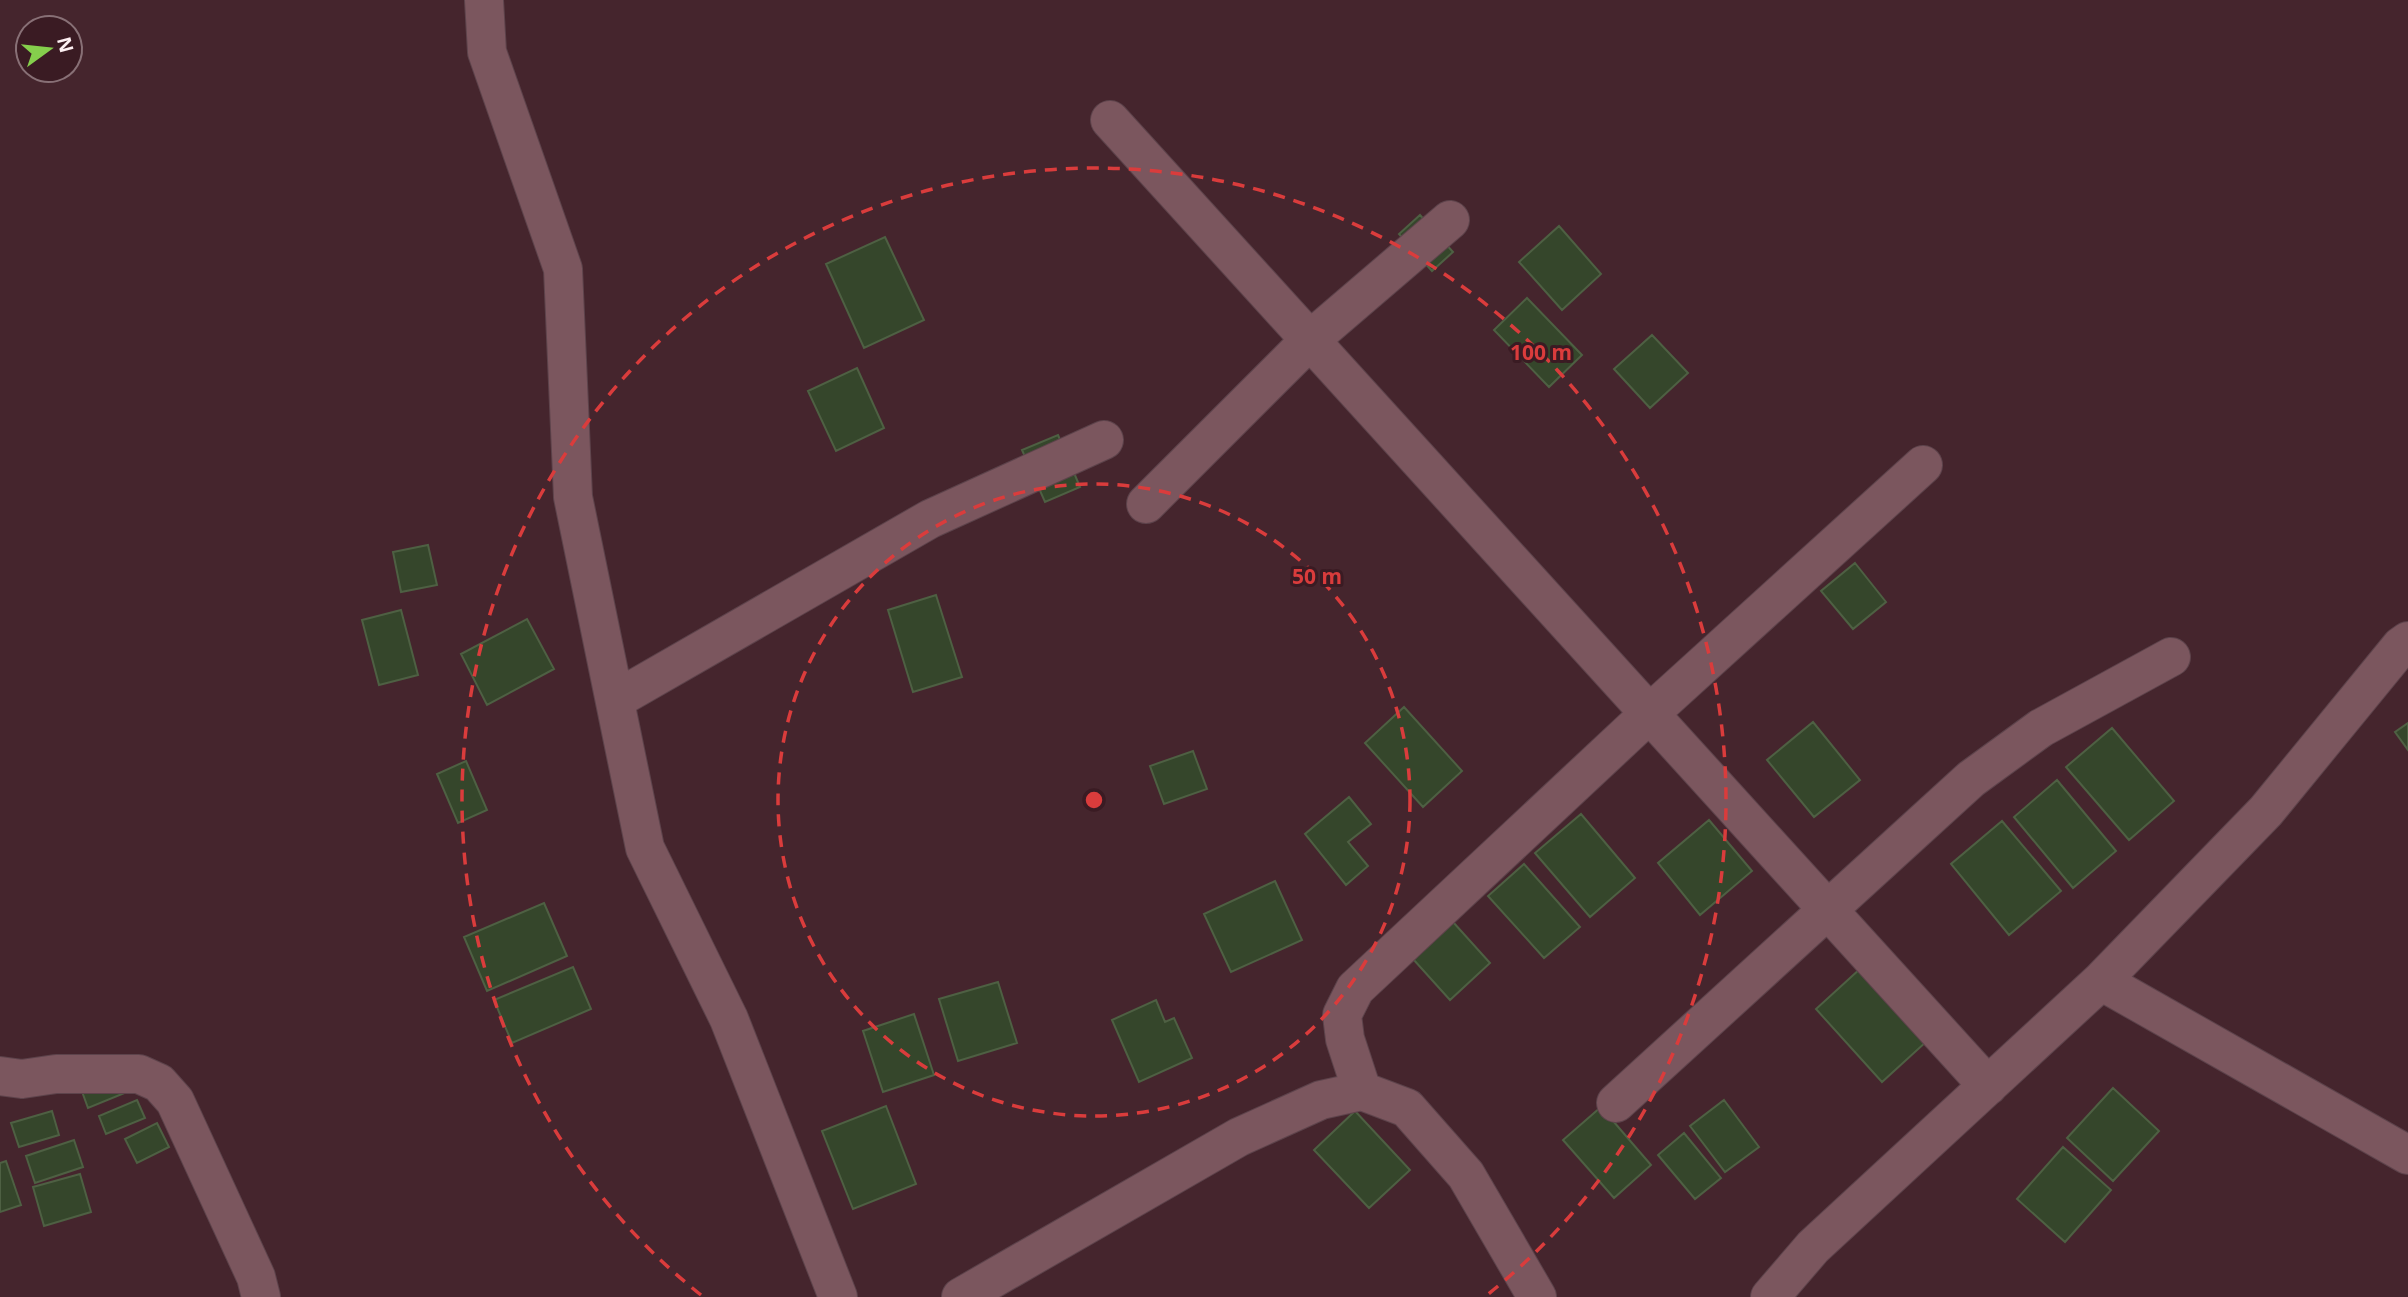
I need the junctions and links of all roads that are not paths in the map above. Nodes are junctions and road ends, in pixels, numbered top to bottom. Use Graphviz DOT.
graph roads {
  1 [pos="484,0"];
  2 [pos="1110,120"];
  3 [pos="1450,220"];
  4 [pos="1310,340"];
  5 [pos="1104,440"];
  6 [pos="1923,465"];
  7 [pos="1146,504"];
  8 [pos="2408,640"];
  9 [pos="2171,657"];
  10 [pos="615,700"];
  11 [pos="1649,714"];
  12 [pos="1828,911"];
  13 [pos="2101,981"];
  14 [pos="0,1076"];
  15 [pos="1987,1086"];
  16 [pos="1362,1091"];
  17 [pos="1616,1103"];
  18 [pos="2408,1155"];
  19 [pos="261,1297"];
  20 [pos="838,1297"];
  21 [pos="961,1297"];
  22 [pos="1537,1297"];
  23 [pos="1770,1297"];
  1 -- 10 [label="street"];
  2 -- 4 [label="street"];
  3 -- 4 [label="street"];
  4 -- 7 [label="street"];
  4 -- 11 [label="street"];
  5 -- 10 [label="street"];
  6 -- 11 [label="street"];
  8 -- 13 [label="street"];
  9 -- 12 [label="street"];
  10 -- 20 [label="street"];
  11 -- 12 [label="street"];
  11 -- 16 [label="street"];
  12 -- 15 [label="street"];
  12 -- 17 [label="street"];
  13 -- 15 [label="street"];
  13 -- 18 [label="street"];
  14 -- 19 [label="street"];
  15 -- 23 [label="street"];
  16 -- 21 [label="street"];
  16 -- 22 [label="street"];
}
